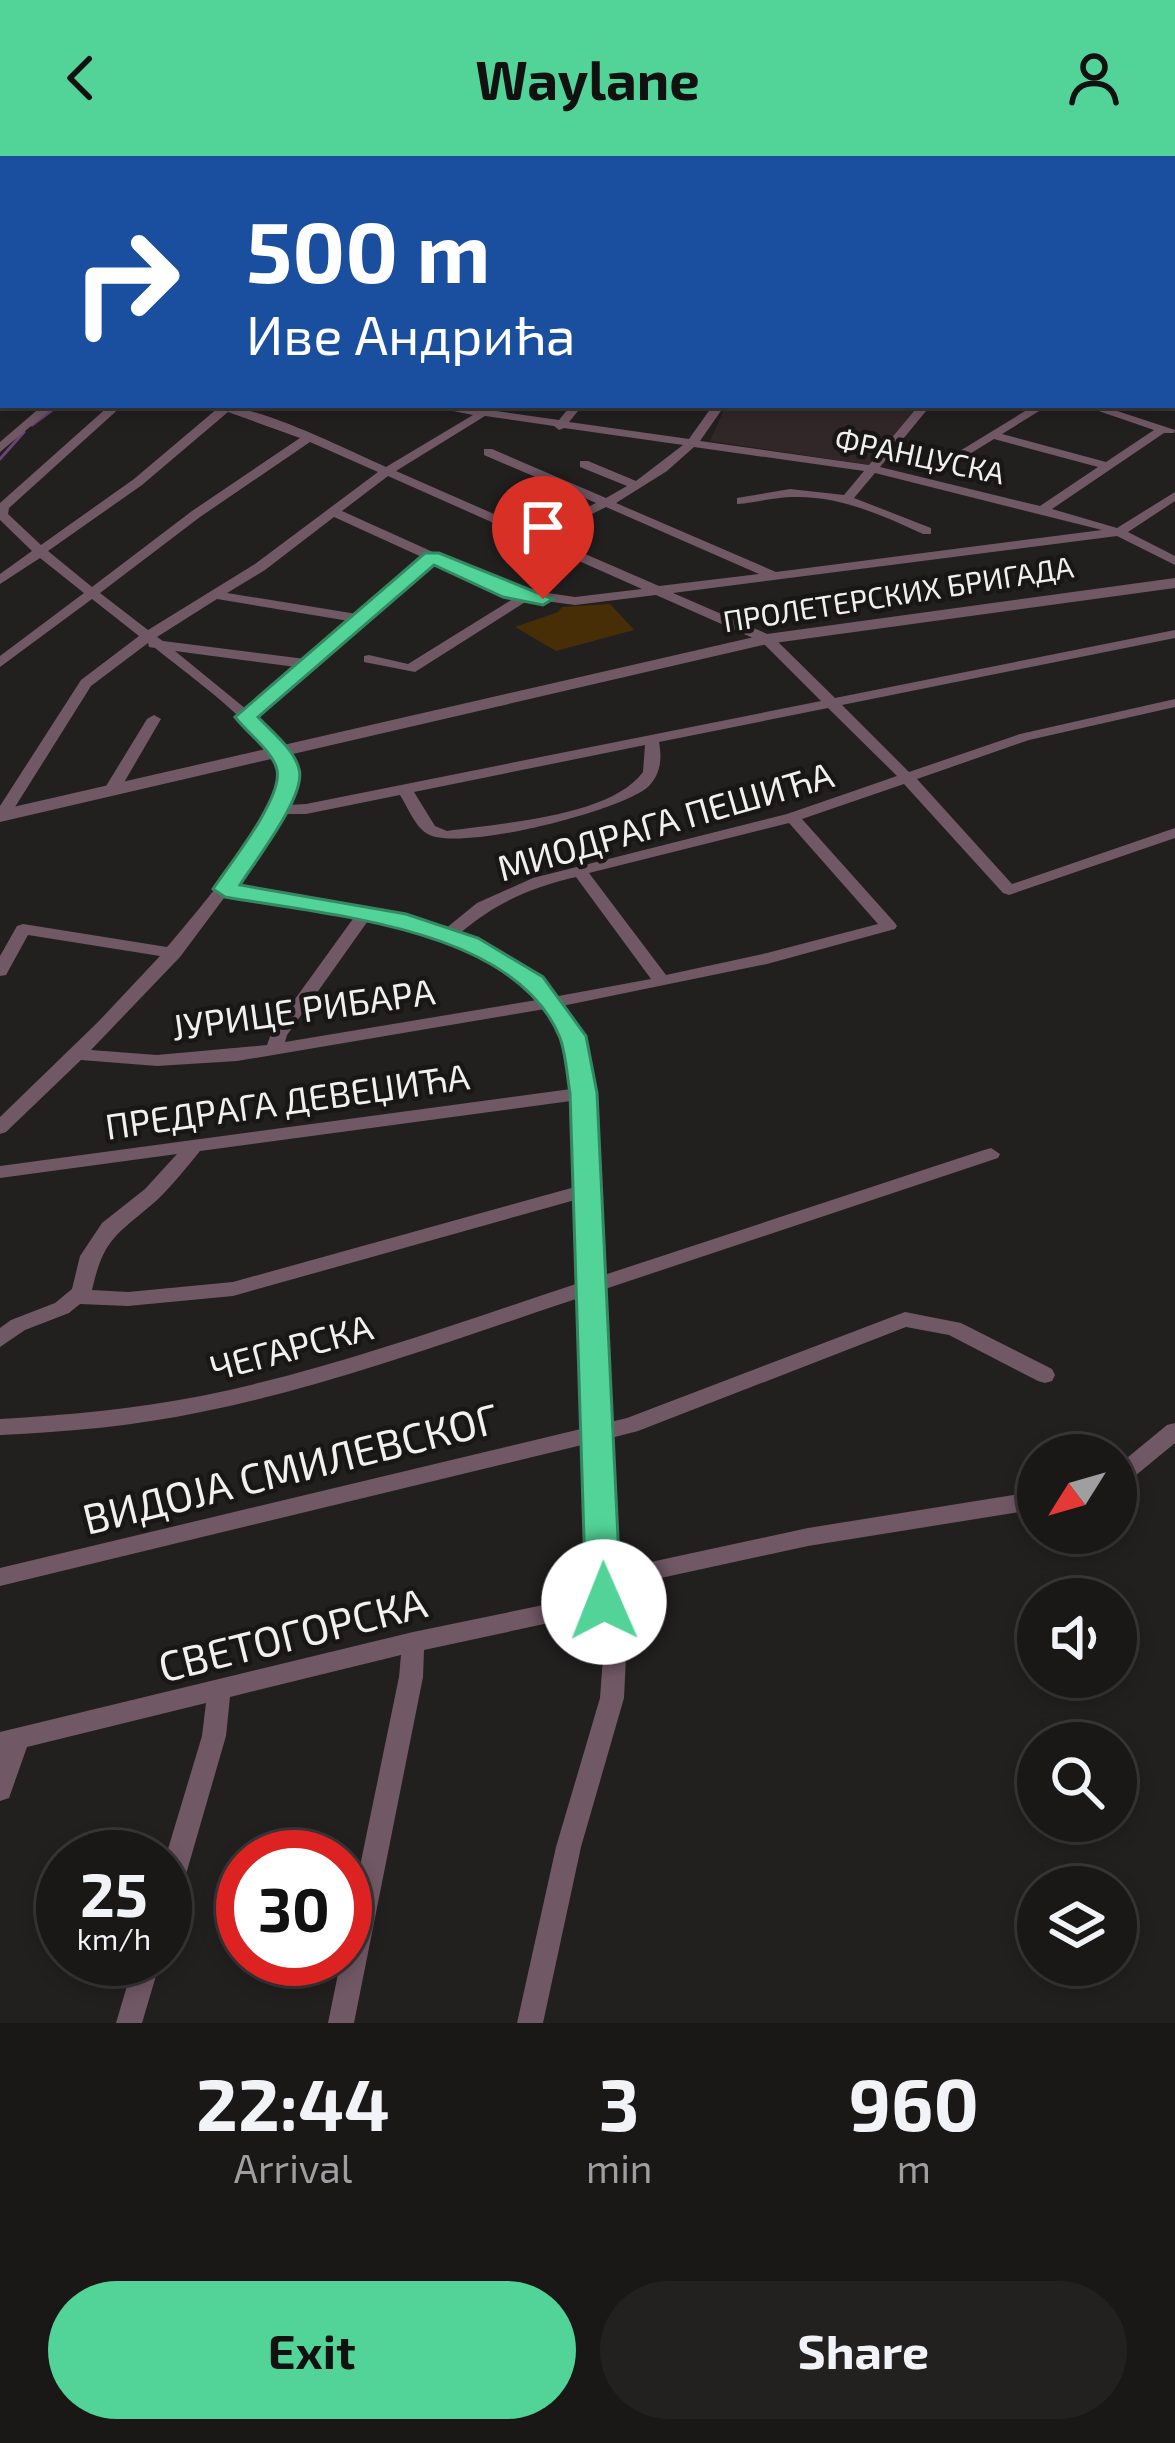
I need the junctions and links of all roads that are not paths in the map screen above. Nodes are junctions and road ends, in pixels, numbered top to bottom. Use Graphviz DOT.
graph roads {
  1 [pos="47,408"];
  2 [pos="114,408"];
  3 [pos="221,408"];
  4 [pos="229,408"];
  5 [pos="447,408"];
  6 [pos="511,408"];
  7 [pos="575,408"];
  8 [pos="717,408"];
  9 [pos="923,408"];
  10 [pos="1037,408"];
  11 [pos="1098,408"];
  12 [pos="479,415"];
  13 [pos="502,418"];
  14 [pos="559,427"];
  15 [pos="1169,430"];
  16 [pos="992,435"];
  17 [pos="309,436"];
  18 [pos="697,443"];
  19 [pos="0,448"];
  20 [pos="488,452"];
  21 [pos="951,460"];
  22 [pos="584,464"];
  23 [pos="1107,466"];
  24 [pos="872,469"];
  25 [pos="387,470"];
  26 [pos="637,486"];
  27 [pos="1175,496"];
  28 [pos="848,498"];
  29 [pos="741,501"];
  30 [pos="606,502"];
  31 [pos="3,507"];
  32 [pos="1042,510"];
  33 [pos="332,511"];
  34 [pos="927,531"];
  35 [pos="1119,532"];
  36 [pos="537,536"];
  37 [pos="39,552"];
  38 [pos="432,557"];
  39 [pos="1175,561"];
  40 [pos="777,577"];
  41 [pos="0,580"];
  42 [pos="1175,583"];
  43 [pos="667,592"];
  44 [pos="93,594"];
  45 [pos="215,595"];
  46 [pos="525,597"];
  47 [pos="359,619"];
  48 [pos="1175,634"];
  49 [pos="766,639"];
  50 [pos="149,641"];
  51 [pos="369,659"];
  52 [pos="0,663"];
  53 [pos="308,664"];
  54 [pos="831,701"];
  55 [pos="1175,704"];
  56 [pos="246,717"];
  57 [pos="154,719"];
  58 [pos="651,738"];
  59 [pos="278,752"];
  60 [pos="907,778"];
  61 [pos="404,788"];
  62 [pos="111,790"];
  63 [pos="277,810"];
  64 [pos="1,815"];
  65 [pos="791,818"];
  66 [pos="1175,833"];
  67 [pos="579,870"];
  68 [pos="225,889"];
  69 [pos="364,915"];
  70 [pos="448,935"];
  71 [pos="174,953"];
  72 [pos="0,971"];
  73 [pos="661,979"];
  74 [pos="552,1004"];
  75 [pos="275,1049"];
  76 [pos="78,1054"];
  77 [pos="584,1093"];
  78 [pos="0,1128"];
  79 [pos="193,1148"];
  80 [pos="992,1154"];
  81 [pos="0,1172"];
  82 [pos="587,1190"];
  83 [pos="591,1286"];
  84 [pos="78,1297"];
  85 [pos="0,1339"];
  86 [pos="1046,1375"];
  87 [pos="0,1427"];
  88 [pos="1175,1430"];
  89 [pos="598,1433"];
  90 [pos="1137,1462"];
  91 [pos="1017,1503"];
  92 [pos="0,1577"];
  93 [pos="604,1591"];
  94 [pos="413,1642"];
  95 [pos="219,1693"];
  96 [pos="9,1741"];
  97 [pos="0,1790"];
  98 [pos="186,1830"];
  99 [pos="140,1986"];
  100 [pos="128,2023"];
  101 [pos="341,2023"];
  102 [pos="530,2023"];
  1 -- 19 [label="street"];
  2 -- 31 [label="street"];
  3 -- 37 [label="street"];
  4 -- 17 [label="street"];
  5 -- 12 [label="street, ФРАНЦУСКА"];
  6 -- 13 [label="street"];
  7 -- 14 [label="street"];
  8 -- 18 [label="street"];
  9 -- 24 [label="street"];
  10 -- 16 [label="street"];
  11 -- 15 [label="street"];
  12 -- 13 [label="street, ФРАНЦУСКА"];
  12 -- 25 [label="street"];
  13 -- 14 [label="street, ФРАНЦУСКА"];
  14 -- 18 [label="street, ФРАНЦУСКА"];
  15 -- 23 [label="street"];
  16 -- 21 [label="street"];
  16 -- 23 [label="street"];
  17 -- 25 [label="street"];
  17 -- 44 [label="street"];
  18 -- 24 [label="street, ФРАНЦУСКА"];
  18 -- 26 [label="street"];
  20 -- 30 [label="street"];
  22 -- 26 [label="street"];
  23 -- 32 [label="street"];
  24 -- 28 [label="street"];
  24 -- 32 [label="street, ФРАНЦУСКА"];
  25 -- 33 [label="street"];
  25 -- 36 [label="street"];
  26 -- 30 [label="street"];
  27 -- 35 [label="street"];
  28 -- 29 [label="street"];
  28 -- 34 [label="street"];
  30 -- 36 [label="street"];
  30 -- 40 [label="street"];
  31 -- 37 [label="street"];
  32 -- 35 [label="street, ФРАНЦУСКА"];
  33 -- 38 [label="street"];
  33 -- 45 [label="street"];
  35 -- 39 [label="street, ФРАНЦУСКА"];
  35 -- 40 [label="street"];
  36 -- 43 [label="street"];
  37 -- 41 [label="street"];
  37 -- 44 [label="street"];
  38 -- 46 [label="street"];
  38 -- 47 [label="street"];
  40 -- 43 [label="street"];
  42 -- 49 [label="street, ПРОЛЕТЕРСКИХ БРИГАДА"];
  43 -- 46 [label="street"];
  43 -- 49 [label="street"];
  44 -- 50 [label="street"];
  44 -- 52 [label="street"];
  45 -- 47 [label="street"];
  45 -- 50 [label="street"];
  46 -- 51 [label="street"];
  47 -- 53 [label="street"];
  48 -- 54 [label="street"];
  49 -- 54 [label="street"];
  49 -- 59 [label="street, ПРОЛЕТЕРСКИХ БРИГАДА"];
  50 -- 53 [label="street"];
  50 -- 56 [label="street"];
  50 -- 64 [label="street"];
  53 -- 56 [label="street"];
  54 -- 58 [label="street"];
  54 -- 60 [label="street"];
  55 -- 60 [label="street, МИОДРАГА ПЕШИЋА"];
  56 -- 59 [label="street"];
  57 -- 62 [label="street"];
  58 -- 61 [label="street"];
  58 -- 61 [label="street"];
  59 -- 62 [label="street, ПРОЛЕТЕРСКИХ БРИГАДА"];
  59 -- 63 [label="street"];
  60 -- 65 [label="street, МИОДРАГА ПЕШИЋА"];
  60 -- 66 [label="street"];
  61 -- 63 [label="street"];
  62 -- 64 [label="street, ПРОЛЕТЕРСКИХ БРИГАДА"];
  63 -- 68 [label="street"];
  65 -- 67 [label="street, МИОДРАГА ПЕШИЋА"];
  65 -- 73 [label="street, ЈУРИЦЕ РИБАРА"];
  67 -- 70 [label="street, МИОДРАГА ПЕШИЋА"];
  67 -- 73 [label="street"];
  68 -- 69 [label="street"];
  68 -- 71 [label="street"];
  69 -- 70 [label="street"];
  69 -- 75 [label="street"];
  70 -- 74 [label="street"];
  71 -- 72 [label="street"];
  71 -- 76 [label="street"];
  73 -- 74 [label="street, ЈУРИЦЕ РИБАРА"];
  74 -- 75 [label="street, ЈУРИЦЕ РИБАРА"];
  74 -- 77 [label="street"];
  75 -- 76 [label="street, ЈУРИЦЕ РИБАРА"];
  76 -- 78 [label="street"];
  77 -- 79 [label="street, ПРЕДРАГА ДЕВЕЏИЋА"];
  77 -- 82 [label="street"];
  79 -- 81 [label="street, ПРЕДРАГА ДЕВЕЏИЋА"];
  79 -- 84 [label="street"];
  80 -- 83 [label="street, ЧЕГАРСКА"];
  82 -- 83 [label="street"];
  82 -- 84 [label="street"];
  83 -- 87 [label="street, ЧЕГАРСКА"];
  83 -- 89 [label="street"];
  84 -- 85 [label="street"];
  86 -- 89 [label="street, ВИДОЈА СМИЛЕВСКОГ"];
  88 -- 90 [label="street"];
  89 -- 92 [label="street, ВИДОЈА СМИЛЕВСКОГ"];
  89 -- 93 [label="street"];
  91 -- 93 [label="street, СВЕТОГОРСКА"];
  93 -- 94 [label="street, СВЕТОГОРСКА"];
  93 -- 102 [label="street"];
  94 -- 95 [label="street, СВЕТОГОРСКА"];
  94 -- 101 [label="street"];
  95 -- 96 [label="street, СВЕТОГОРСКА"];
  95 -- 98 [label="street"];
  96 -- 97 [label="street"];
  99 -- 100 [label="street"];
}
